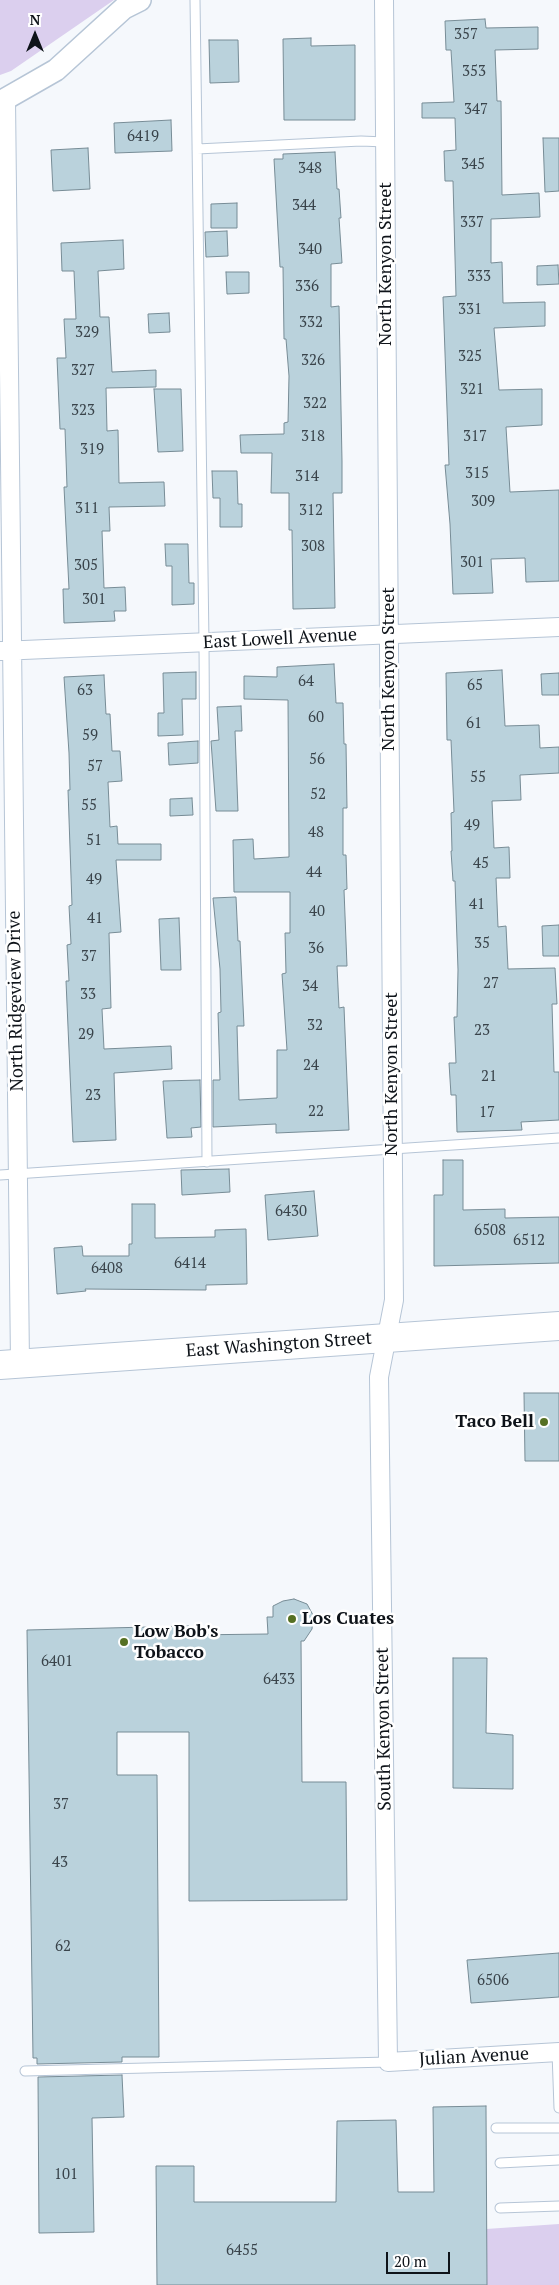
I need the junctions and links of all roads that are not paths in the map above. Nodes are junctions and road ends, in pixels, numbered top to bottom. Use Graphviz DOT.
graph roads {
  1 [pos="140,0"];
  2 [pos="195,0"];
  3 [pos="384,0"];
  4 [pos="3,101"];
  5 [pos="386,142"];
  6 [pos="197,149"];
  7 [pos="4,351"];
  8 [pos="559,627"];
  9 [pos="389,634"];
  10 [pos="204,642"];
  11 [pos="6,651"];
  12 [pos="559,1138"];
  13 [pos="393,1150"];
  14 [pos="207,1162"];
  15 [pos="18,1174"];
  16 [pos="0,1175"];
  17 [pos="559,1326"];
  18 [pos="387,1337"];
  19 [pos="10,1364"];
  20 [pos="558,2052"];
  21 [pos="388,2062"];
  22 [pos="25,2071"];
  23 [pos="559,2108"];
  24 [pos="496,2128"];
  25 [pos="559,2128"];
  26 [pos="559,2160"];
  27 [pos="500,2163"];
  28 [pos="559,2206"];
  29 [pos="500,2208"];
  1 -- 4 [label="street"];
  2 -- 6 [label="lane"];
  3 -- 5 [label="street, North Kenyon Street"];
  4 -- 7 [label="street, North Ridgeview Drive"];
  5 -- 6 [label="lane"];
  5 -- 9 [label="street, North Kenyon Street"];
  6 -- 10 [label="lane"];
  7 -- 11 [label="street, North Ridgeview Drive"];
  8 -- 9 [label="street, East Lowell Avenue"];
  9 -- 10 [label="street, East Lowell Avenue"];
  9 -- 13 [label="street, North Kenyon Street"];
  10 -- 11 [label="street, East Lowell Avenue"];
  10 -- 14 [label="lane"];
  11 -- 15 [label="street, North Ridgeview Drive"];
  12 -- 13 [label="lane"];
  13 -- 14 [label="lane"];
  13 -- 18 [label="street, North Kenyon Street"];
  14 -- 15 [label="lane"];
  15 -- 16 [label="lane"];
  15 -- 19 [label="street, North Ridgeview Drive"];
  17 -- 18 [label="main road, East Washington Street"];
  18 -- 19 [label="main road, East Washington Street"];
  18 -- 21 [label="street, South Kenyon Street"];
  20 -- 21 [label="street, Julian Avenue"];
  20 -- 23 [label="lane"];
  21 -- 22 [label="lane"];
  24 -- 25 [label="lane"];
  26 -- 27 [label="lane"];
  28 -- 29 [label="lane"];
}
